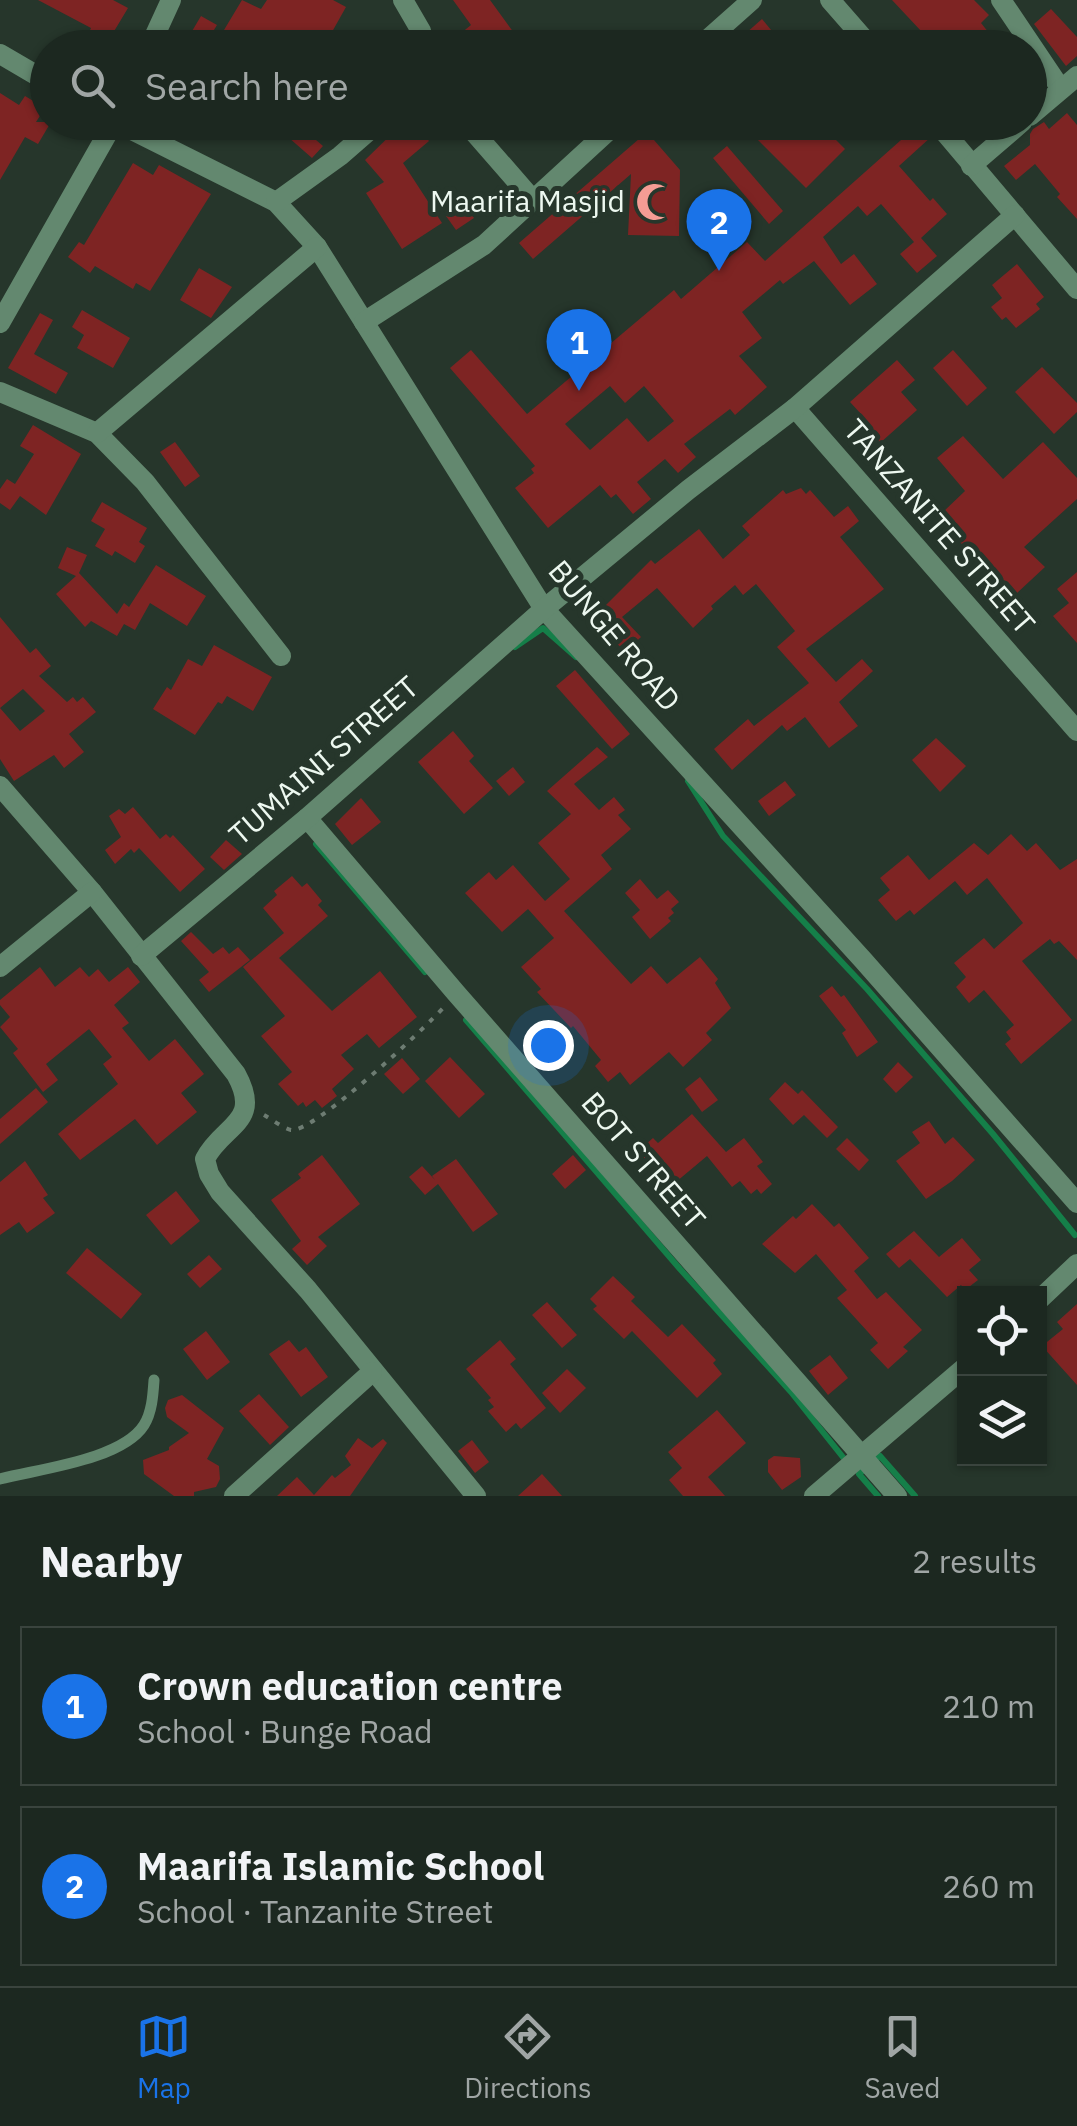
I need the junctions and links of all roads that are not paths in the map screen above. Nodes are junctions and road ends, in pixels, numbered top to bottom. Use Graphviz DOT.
graph roads {
  1 [pos="171,0"];
  2 [pos="403,0"];
  3 [pos="752,0"];
  4 [pos="830,0"];
  5 [pos="1001,0"];
  6 [pos="157,30"];
  7 [pos="420,30"];
  8 [pos="718,30"];
  9 [pos="856,30"];
  10 [pos="1026,30"];
  11 [pos="0,54"];
  12 [pos="1047,56"];
  13 [pos="30,72"];
  14 [pos="1069,83"];
  15 [pos="1047,102"];
  16 [pos="104,140"];
  17 [pos="151,140"];
  18 [pos="358,140"];
  19 [pos="480,140"];
  20 [pos="598,140"];
  21 [pos="951,140"];
  22 [pos="1002,140"];
  23 [pos="972,166"];
  24 [pos="533,200"];
  25 [pos="276,202"];
  26 [pos="1015,215"];
  27 [pos="317,247"];
  28 [pos="1077,289"];
  29 [pos="2,315"];
  30 [pos="364,322"];
  31 [pos="0,392"];
  32 [pos="795,408"];
  33 [pos="97,433"];
  34 [pos="544,609"];
  35 [pos="281,656"];
  36 [pos="1077,730"];
  37 [pos="0,786"];
  38 [pos="307,818"];
  39 [pos="92,892"];
  40 [pos="141,956"];
  41 [pos="0,968"];
  42 [pos="1077,1203"];
  43 [pos="1077,1264"];
  44 [pos="1047,1292"];
  45 [pos="372,1372"];
  46 [pos="957,1374"];
  47 [pos="154,1380"];
  48 [pos="863,1456"];
  49 [pos="0,1479"];
  50 [pos="234,1496"];
  51 [pos="476,1496"];
  52 [pos="814,1496"];
  53 [pos="897,1496"];
  1 -- 6 [label="street"];
  2 -- 7 [label="street"];
  3 -- 8 [label="street"];
  4 -- 9 [label="street"];
  5 -- 10 [label="street"];
  11 -- 13 [label="street"];
  12 -- 14 [label="street"];
  14 -- 15 [label="street"];
  16 -- 29 [label="street"];
  17 -- 25 [label="street, BUNGE ROAD"];
  18 -- 25 [label="street"];
  19 -- 24 [label="street"];
  20 -- 24 [label="street"];
  21 -- 23 [label="street"];
  22 -- 23 [label="street"];
  23 -- 26 [label="street"];
  24 -- 30 [label="street"];
  25 -- 27 [label="street, BUNGE ROAD"];
  26 -- 28 [label="street"];
  26 -- 32 [label="street, TUMAINI STREET"];
  27 -- 30 [label="street, BUNGE ROAD"];
  27 -- 33 [label="street"];
  30 -- 34 [label="street, BUNGE ROAD"];
  31 -- 33 [label="street"];
  32 -- 34 [label="street, TUMAINI STREET"];
  32 -- 36 [label="street, TANZANITE STREET"];
  33 -- 35 [label="street"];
  34 -- 38 [label="street, TUMAINI STREET"];
  34 -- 42 [label="street, BUNGE ROAD"];
  37 -- 39 [label="street"];
  38 -- 40 [label="street, TUMAINI STREET"];
  38 -- 48 [label="street, BOT STREET"];
  39 -- 40 [label="street"];
  39 -- 41 [label="street"];
  40 -- 45 [label="street"];
  43 -- 44 [label="street"];
  45 -- 50 [label="street"];
  45 -- 51 [label="street"];
  46 -- 48 [label="street"];
  47 -- 49 [label="lane"];
  48 -- 52 [label="street"];
  48 -- 53 [label="street, BOT STREET"];
}
